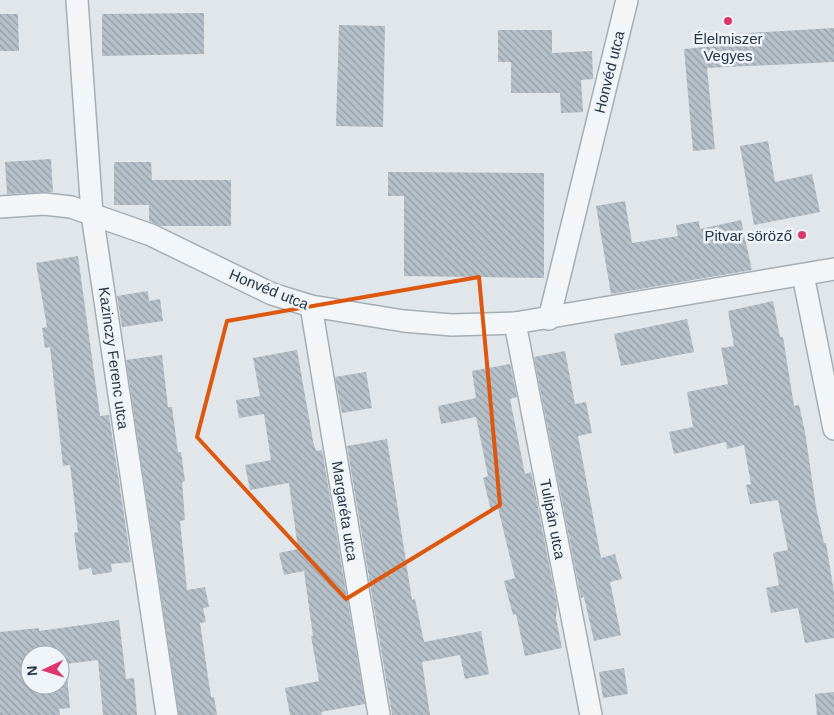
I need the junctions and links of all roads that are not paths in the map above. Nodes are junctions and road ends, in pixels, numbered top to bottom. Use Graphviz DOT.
graph roads {
  1 [pos="77,0"];
  2 [pos="627,0"];
  3 [pos="0,207"];
  4 [pos="92,214"];
  5 [pos="834,269"];
  6 [pos="803,275"];
  7 [pos="311,306"];
  8 [pos="549,318"];
  9 [pos="515,323"];
  10 [pos="834,429"];
  11 [pos="167,715"];
  12 [pos="379,715"];
  13 [pos="591,715"];
  1 -- 4 [label="street, Kazinczy Ferenc utca"];
  2 -- 8 [label="street, Honvéd utca"];
  3 -- 4 [label="street, Honvéd utca"];
  4 -- 7 [label="street, Honvéd utca"];
  4 -- 11 [label="street, Kazinczy Ferenc utca"];
  5 -- 6 [label="street, Honvéd utca"];
  6 -- 8 [label="street, Honvéd utca"];
  6 -- 10 [label="street"];
  7 -- 9 [label="street, Honvéd utca"];
  7 -- 12 [label="street, Margaréta utca"];
  8 -- 9 [label="street, Honvéd utca"];
  9 -- 13 [label="street, Tulipán utca"];
}
